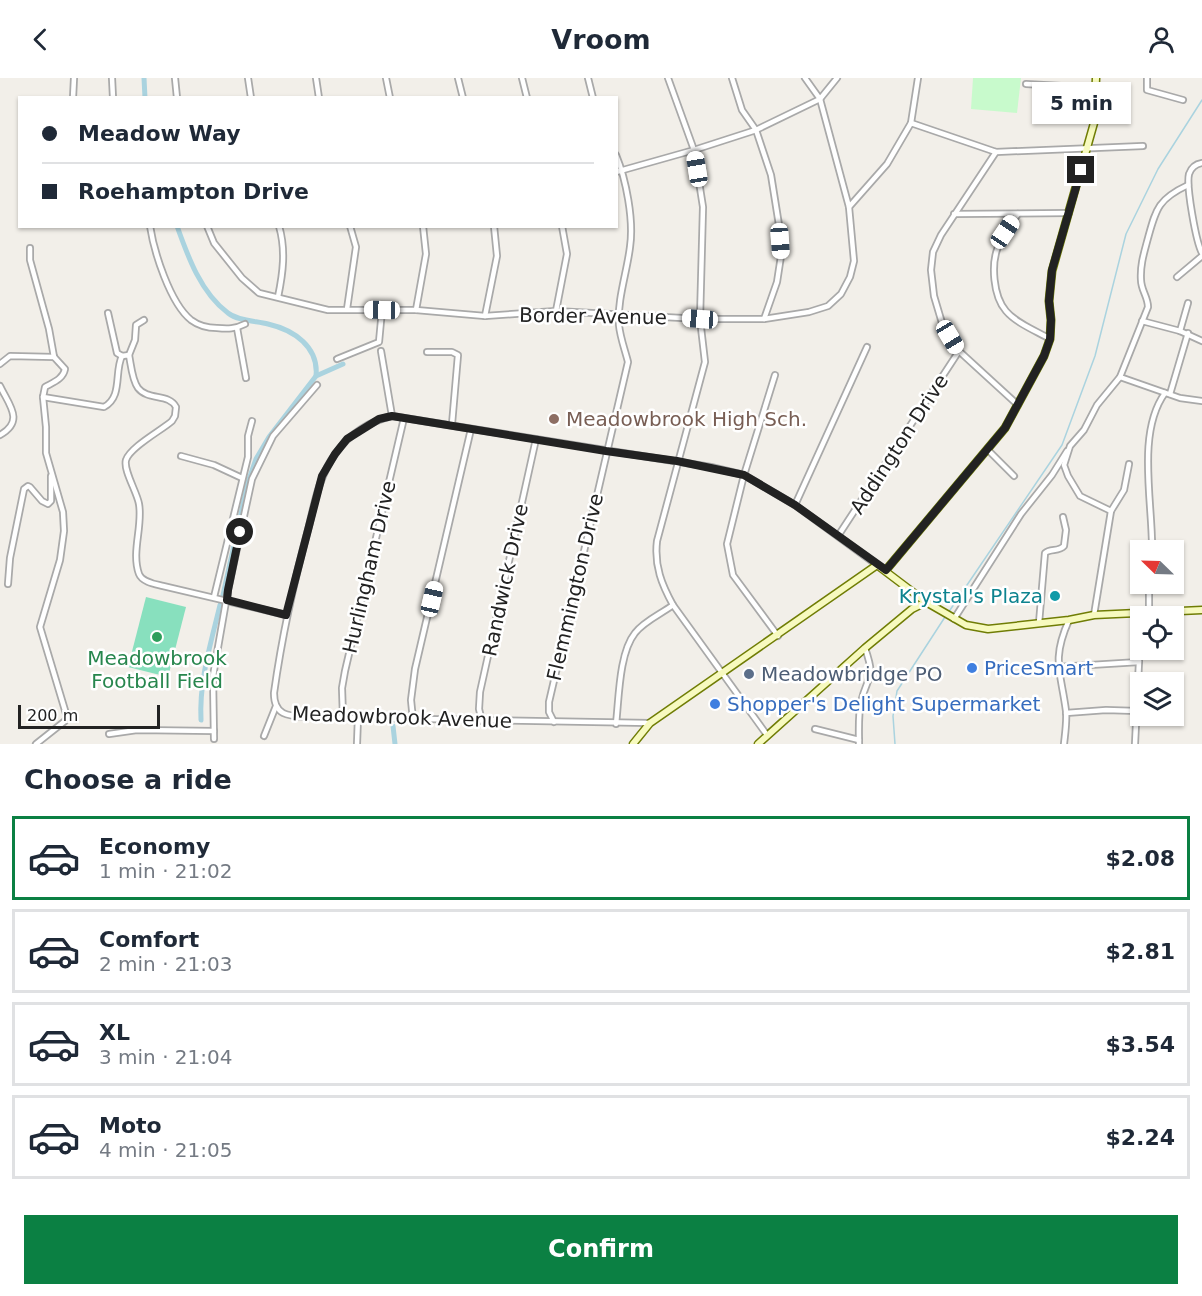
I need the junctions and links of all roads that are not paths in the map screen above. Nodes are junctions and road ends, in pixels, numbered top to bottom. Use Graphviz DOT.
graph roads {
  1 [pos="75,78"];
  2 [pos="112,78"];
  3 [pos="175,78"];
  4 [pos="248,78"];
  5 [pos="316,78"];
  6 [pos="386,78"];
  7 [pos="458,78"];
  8 [pos="522,78"];
  9 [pos="588,78"];
  10 [pos="668,78"];
  11 [pos="732,78"];
  12 [pos="804,78"];
  13 [pos="837,78"];
  14 [pos="918,78"];
  15 [pos="1048,78"];
  16 [pos="1096,78"];
  17 [pos="1147,78"];
  18 [pos="1026,84"];
  19 [pos="1048,86"];
  20 [pos="1096,88"];
  21 [pos="73,96"];
  22 [pos="113,96"];
  23 [pos="177,96"];
  24 [pos="251,96"];
  25 [pos="319,96"];
  26 [pos="390,96"];
  27 [pos="462,96"];
  28 [pos="526,96"];
  29 [pos="592,96"];
  30 [pos="820,99"];
  31 [pos="1183,100"];
  32 [pos="911,123"];
  33 [pos="756,130"];
  34 [pos="1143,146"];
  35 [pos="1087,149"];
  36 [pos="694,150"];
  37 [pos="996,152"];
  38 [pos="618,159"];
  39 [pos="1202,163"];
  40 [pos="623,171"];
  41 [pos="618,172"];
  42 [pos="1188,185"];
  43 [pos="849,207"];
  44 [pos="1069,213"];
  45 [pos="954,214"];
  46 [pos="1017,214"];
  47 [pos="150,228"];
  48 [pos="208,228"];
  49 [pos="280,228"];
  50 [pos="351,228"];
  51 [pos="423,228"];
  52 [pos="494,228"];
  53 [pos="562,228"];
  54 [pos="30,248"];
  55 [pos="1202,255"];
  56 [pos="1176,277"];
  57 [pos="278,297"];
  58 [pos="1188,303"];
  59 [pos="347,309"];
  60 [pos="382,310"];
  61 [pos="416,310"];
  62 [pos="556,311"];
  63 [pos="108,313"];
  64 [pos="619,313"];
  65 [pos="485,316"];
  66 [pos="700,319"];
  67 [pos="764,319"];
  68 [pos="144,320"];
  69 [pos="1142,321"];
  70 [pos="245,324"];
  71 [pos="237,328"];
  72 [pos="1180,331"];
  73 [pos="1188,333"];
  74 [pos="1050,339"];
  75 [pos="1202,341"];
  76 [pos="867,347"];
  77 [pos="381,351"];
  78 [pos="959,351"];
  79 [pos="427,352"];
  80 [pos="129,355"];
  81 [pos="122,356"];
  82 [pos="54,357"];
  83 [pos="337,359"];
  84 [pos="0,364"];
  85 [pos="775,375"];
  86 [pos="1120,377"];
  87 [pos="246,378"];
  88 [pos="317,385"];
  89 [pos="0,386"];
  90 [pos="1167,394"];
  91 [pos="43,396"];
  92 [pos="1202,401"];
  93 [pos="1018,405"];
  94 [pos="392,416"];
  95 [pos="404,418"];
  96 [pos="252,421"];
  97 [pos="452,424"];
  98 [pos="471,429"];
  99 [pos="0,435"];
  100 [pos="536,439"];
  101 [pos="1070,446"];
  102 [pos="988,450"];
  103 [pos="606,451"];
  104 [pos="181,456"];
  105 [pos="677,461"];
  106 [pos="1129,464"];
  107 [pos="51,471"];
  108 [pos="744,475"];
  109 [pos="1014,476"];
  110 [pos="242,478"];
  111 [pos="795,505"];
  112 [pos="1111,511"];
  113 [pos="1064,517"];
  114 [pos="838,536"];
  115 [pos="1152,540"];
  116 [pos="877,565"];
  117 [pos="886,570"];
  118 [pos="9,584"];
  119 [pos="214,597"];
  120 [pos="227,600"];
  121 [pos="926,602"];
  122 [pos="673,605"];
  123 [pos="1202,610"];
  124 [pos="1184,611"];
  125 [pos="1130,613"];
  126 [pos="286,615"];
  127 [pos="1094,615"];
  128 [pos="953,619"];
  129 [pos="1069,620"];
  130 [pos="1039,622"];
  131 [pos="778,636"];
  132 [pos="865,648"];
  133 [pos="1139,662"];
  134 [pos="1058,667"];
  135 [pos="1139,672"];
  136 [pos="723,674"];
  137 [pos="276,706"];
  138 [pos="1130,711"];
  139 [pos="1066,713"];
  140 [pos="343,717"];
  141 [pos="358,717"];
  142 [pos="413,720"];
  143 [pos="482,721"];
  144 [pos="554,722"];
  145 [pos="650,723"];
  146 [pos="616,724"];
  147 [pos="1136,726"];
  148 [pos="815,729"];
  149 [pos="214,731"];
  150 [pos="109,734"];
  151 [pos="767,735"];
  152 [pos="264,736"];
  153 [pos="214,739"];
  154 [pos="859,742"];
  155 [pos="36,744"];
  156 [pos="357,744"];
  157 [pos="633,744"];
  158 [pos="758,744"];
  159 [pos="1064,744"];
  160 [pos="1135,744"];
  1 -- 21 [label="street"];
  2 -- 22 [label="street"];
  3 -- 23 [label="street"];
  4 -- 24 [label="street"];
  5 -- 25 [label="street"];
  6 -- 26 [label="street"];
  7 -- 27 [label="street"];
  8 -- 28 [label="street"];
  9 -- 29 [label="street"];
  10 -- 36 [label="street"];
  11 -- 33 [label="street"];
  12 -- 30 [label="street"];
  13 -- 30 [label="street"];
  14 -- 32 [label="street"];
  15 -- 19 [label="street"];
  16 -- 20 [label="street"];
  17 -- 31 [label="street"];
  18 -- 19 [label="street"];
  19 -- 20 [label="street"];
  20 -- 35 [label="street"];
  30 -- 33 [label="street"];
  30 -- 43 [label="street, Border Avenue"];
  32 -- 37 [label="street"];
  32 -- 43 [label="street"];
  33 -- 36 [label="street"];
  33 -- 67 [label="street"];
  34 -- 35 [label="street"];
  35 -- 37 [label="street"];
  35 -- 44 [label="street"];
  36 -- 40 [label="street"];
  36 -- 66 [label="street"];
  37 -- 45 [label="street"];
  38 -- 40 [label="street, Flemmington Drive"];
  39 -- 42 [label="street"];
  40 -- 41 [label="street"];
  40 -- 64 [label="street, Flemmington Drive"];
  42 -- 55 [label="street"];
  42 -- 69 [label="street"];
  43 -- 67 [label="street, Border Avenue"];
  44 -- 46 [label="street"];
  44 -- 74 [label="street"];
  45 -- 46 [label="street"];
  45 -- 78 [label="street"];
  46 -- 74 [label="street"];
  47 -- 71 [label="street"];
  48 -- 57 [label="street, Border Avenue"];
  49 -- 57 [label="street"];
  50 -- 59 [label="street"];
  51 -- 61 [label="street"];
  52 -- 65 [label="street"];
  53 -- 62 [label="street"];
  54 -- 82 [label="street"];
  55 -- 56 [label="street"];
  57 -- 59 [label="street, Border Avenue"];
  58 -- 72 [label="street"];
  59 -- 60 [label="street, Border Avenue"];
  60 -- 61 [label="street, Border Avenue"];
  60 -- 83 [label="street"];
  61 -- 65 [label="street, Border Avenue"];
  62 -- 64 [label="street, Border Avenue"];
  62 -- 65 [label="street, Border Avenue"];
  63 -- 81 [label="street"];
  64 -- 66 [label="street, Border Avenue"];
  64 -- 103 [label="street, Flemmington Drive"];
  66 -- 67 [label="street, Border Avenue"];
  66 -- 105 [label="street"];
  68 -- 80 [label="street"];
  69 -- 72 [label="street"];
  69 -- 86 [label="street"];
  70 -- 71 [label="street"];
  71 -- 87 [label="street"];
  72 -- 73 [label="street"];
  73 -- 75 [label="street"];
  73 -- 90 [label="street"];
  74 -- 93 [label="street"];
  76 -- 111 [label="street"];
  77 -- 94 [label="street"];
  78 -- 93 [label="street"];
  78 -- 114 [label="street, Addington Drive"];
  79 -- 97 [label="street"];
  80 -- 81 [label="street"];
  80 -- 119 [label="street"];
  81 -- 91 [label="street"];
  82 -- 84 [label="street"];
  82 -- 91 [label="street"];
  85 -- 108 [label="street"];
  86 -- 90 [label="street"];
  86 -- 101 [label="street"];
  88 -- 120 [label="street"];
  89 -- 99 [label="street"];
  90 -- 92 [label="street"];
  90 -- 115 [label="street"];
  91 -- 107 [label="street"];
  93 -- 102 [label="street"];
  94 -- 95 [label="street"];
  94 -- 126 [label="street, Meadowbrook Avenue"];
  95 -- 97 [label="street"];
  95 -- 140 [label="street, Hurlingham Drive"];
  96 -- 110 [label="street"];
  97 -- 98 [label="street"];
  98 -- 100 [label="street"];
  98 -- 142 [label="street"];
  100 -- 103 [label="street"];
  100 -- 143 [label="street, Randwick Drive"];
  101 -- 112 [label="street"];
  101 -- 128 [label="street"];
  102 -- 109 [label="street"];
  102 -- 117 [label="street"];
  103 -- 105 [label="street"];
  103 -- 144 [label="street, Flemmington Drive"];
  104 -- 110 [label="street"];
  105 -- 108 [label="street"];
  105 -- 122 [label="street"];
  106 -- 112 [label="street"];
  107 -- 118 [label="street"];
  107 -- 155 [label="street"];
  108 -- 111 [label="street"];
  108 -- 131 [label="street"];
  110 -- 119 [label="street"];
  111 -- 114 [label="street"];
  112 -- 127 [label="street"];
  113 -- 130 [label="street"];
  114 -- 116 [label="street"];
  116 -- 117 [label="street"];
  116 -- 131 [label="street"];
  117 -- 121 [label="street"];
  119 -- 120 [label="street"];
  120 -- 126 [label="street"];
  120 -- 149 [label="street"];
  121 -- 128 [label="street"];
  121 -- 132 [label="street"];
  122 -- 136 [label="street"];
  122 -- 146 [label="street"];
  123 -- 124 [label="street"];
  125 -- 127 [label="street"];
  126 -- 137 [label="street, Meadowbrook Avenue"];
  127 -- 129 [label="street"];
  128 -- 130 [label="street"];
  129 -- 130 [label="street"];
  129 -- 134 [label="street"];
  131 -- 136 [label="street"];
  132 -- 151 [label="street"];
  132 -- 154 [label="street"];
  133 -- 134 [label="street"];
  133 -- 135 [label="street"];
  134 -- 139 [label="street"];
  136 -- 145 [label="street"];
  136 -- 151 [label="street"];
  137 -- 140 [label="street, Meadowbrook Avenue"];
  137 -- 152 [label="street"];
  138 -- 139 [label="street"];
  139 -- 159 [label="street"];
  140 -- 141 [label="street, Meadowbrook Avenue"];
  141 -- 142 [label="street, Meadowbrook Avenue"];
  141 -- 156 [label="street"];
  142 -- 143 [label="street, Meadowbrook Avenue"];
  143 -- 144 [label="street, Meadowbrook Avenue"];
  144 -- 146 [label="street, Meadowbrook Avenue"];
  145 -- 146 [label="street, Meadowbrook Avenue"];
  145 -- 157 [label="street"];
  147 -- 160 [label="street"];
  148 -- 154 [label="street"];
  149 -- 150 [label="street"];
  149 -- 153 [label="street"];
  151 -- 158 [label="street"];
}
